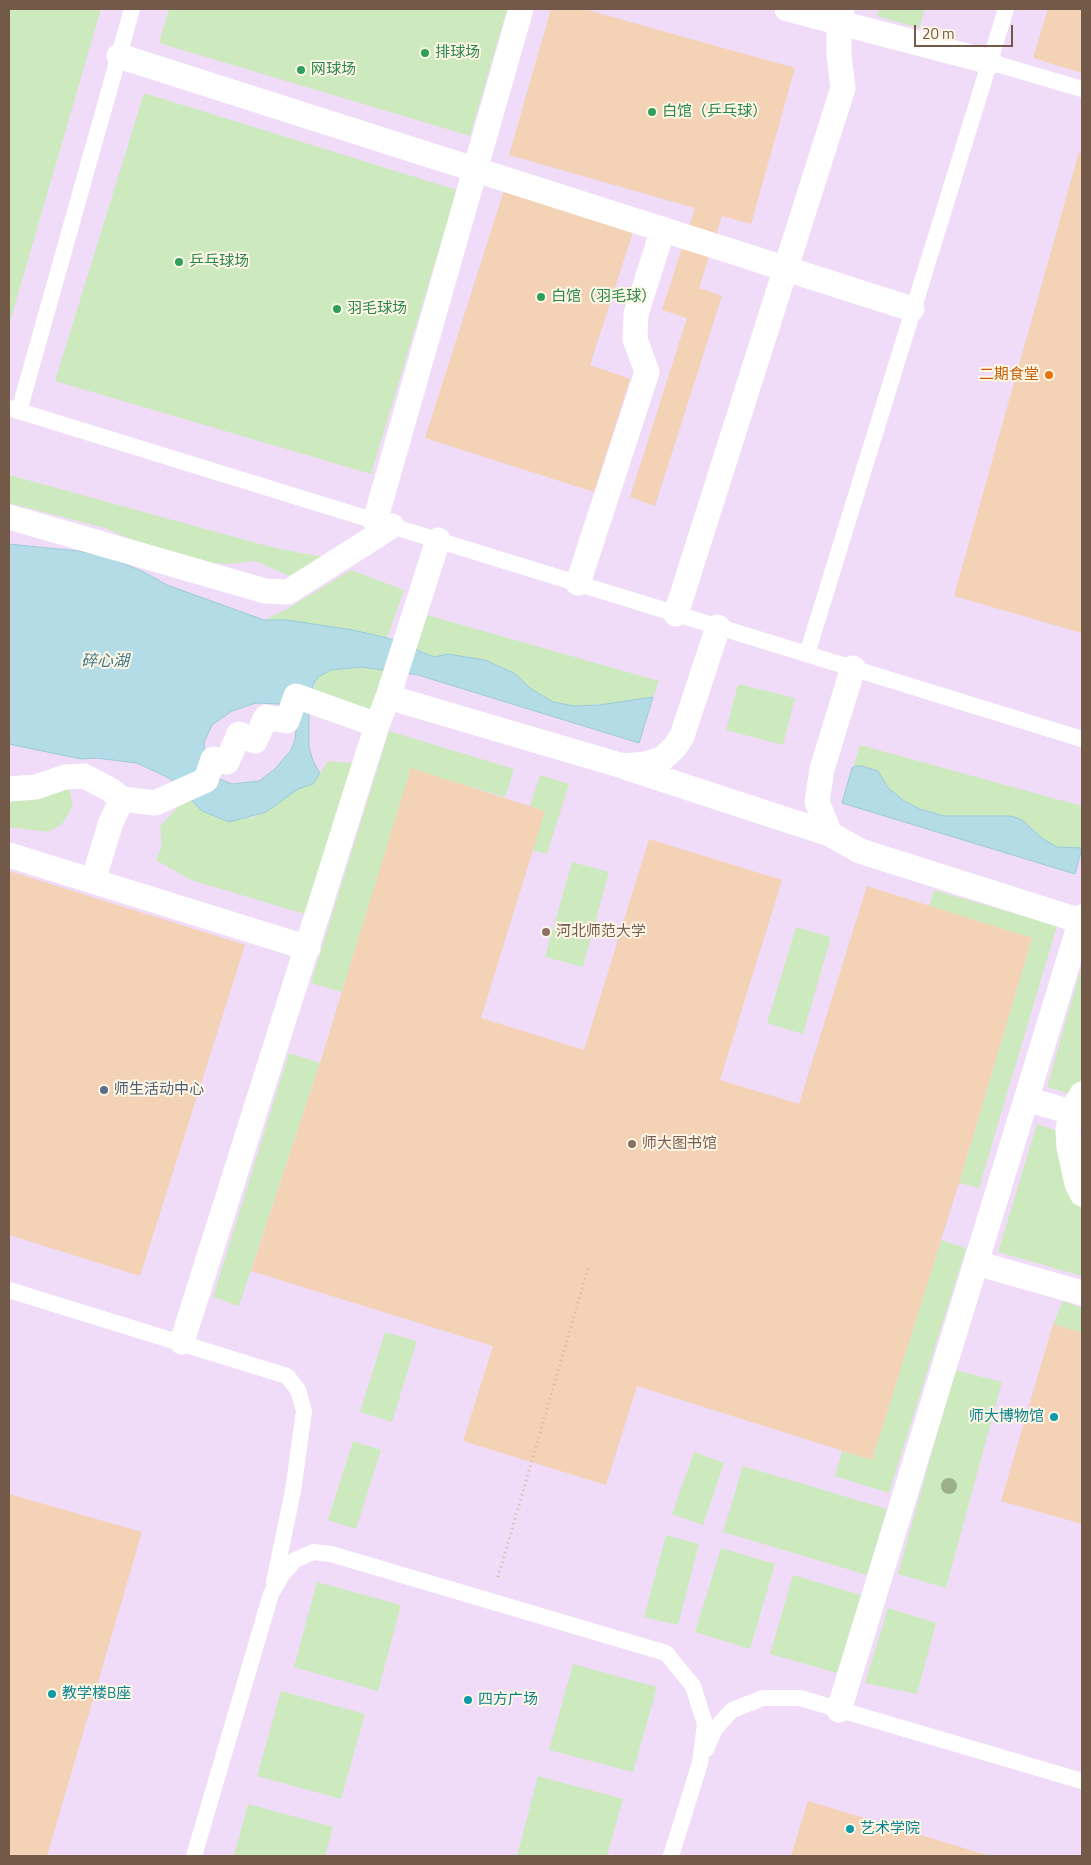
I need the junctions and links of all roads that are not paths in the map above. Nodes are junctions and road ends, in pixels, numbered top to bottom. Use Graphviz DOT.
graph roads {
  1 [pos="132,9"];
  2 [pos="521,9"];
  3 [pos="787,9"];
  4 [pos="1006,9"];
  5 [pos="841,16"];
  6 [pos="119,56"];
  7 [pos="990,62"];
  8 [pos="1082,89"];
  9 [pos="475,170"];
  10 [pos="663,230"];
  11 [pos="786,269"];
  12 [pos="912,309"];
  13 [pos="14,409"];
  14 [pos="9,517"];
  15 [pos="384,523"];
  16 [pos="438,540"];
  17 [pos="578,584"];
  18 [pos="676,614"];
  19 [pos="718,627"];
  20 [pos="807,654"];
  21 [pos="853,668"];
  22 [pos="391,687"];
  23 [pos="377,725"];
  24 [pos="1082,739"];
  25 [pos="623,766"];
  26 [pos="9,789"];
  27 [pos="122,799"];
  28 [pos="830,834"];
  29 [pos="9,855"];
  30 [pos="93,881"];
  31 [pos="1082,919"];
  32 [pos="308,948"];
  33 [pos="1026,1099"];
  34 [pos="1077,1103"];
  35 [pos="1082,1194"];
  36 [pos="976,1263"];
  37 [pos="9,1290"];
  38 [pos="1082,1294"];
  39 [pos="182,1342"];
  40 [pos="271,1594"];
  41 [pos="838,1710"];
  42 [pos="700,1763"];
  43 [pos="1082,1781"];
  44 [pos="194,1856"];
  45 [pos="672,1856"];
  1 -- 6 [label="lane"];
  2 -- 9 [label="street"];
  3 -- 5 [label="street"];
  4 -- 7 [label="lane"];
  5 -- 7 [label="street"];
  5 -- 11 [label="street"];
  6 -- 9 [label="street"];
  6 -- 13 [label="lane"];
  7 -- 8 [label="lane"];
  7 -- 12 [label="lane"];
  9 -- 10 [label="street"];
  9 -- 15 [label="street"];
  10 -- 11 [label="street"];
  10 -- 17 [label="street"];
  11 -- 12 [label="street"];
  11 -- 18 [label="street"];
  12 -- 20 [label="lane"];
  13 -- 15 [label="lane"];
  14 -- 15 [label="street"];
  15 -- 16 [label="lane"];
  16 -- 17 [label="lane"];
  16 -- 22 [label="street"];
  17 -- 18 [label="lane"];
  18 -- 19 [label="lane"];
  19 -- 20 [label="lane"];
  19 -- 25 [label="street"];
  20 -- 21 [label="lane"];
  21 -- 24 [label="lane"];
  21 -- 28 [label="street"];
  22 -- 23 [label="street"];
  22 -- 25 [label="street"];
  23 -- 27 [label="street"];
  23 -- 32 [label="street"];
  25 -- 28 [label="street"];
  26 -- 27 [label="street"];
  27 -- 30 [label="street"];
  28 -- 31 [label="street"];
  29 -- 30 [label="street"];
  30 -- 32 [label="street"];
  31 -- 33 [label="street"];
  32 -- 39 [label="street"];
  33 -- 34 [label="street"];
  33 -- 36 [label="street"];
  34 -- 35 [label="street"];
  36 -- 38 [label="street"];
  36 -- 41 [label="street"];
  37 -- 39 [label="lane"];
  39 -- 40 [label="lane"];
  40 -- 42 [label="lane"];
  40 -- 44 [label="lane"];
  41 -- 42 [label="lane"];
  41 -- 43 [label="lane"];
  42 -- 45 [label="lane"];
}
